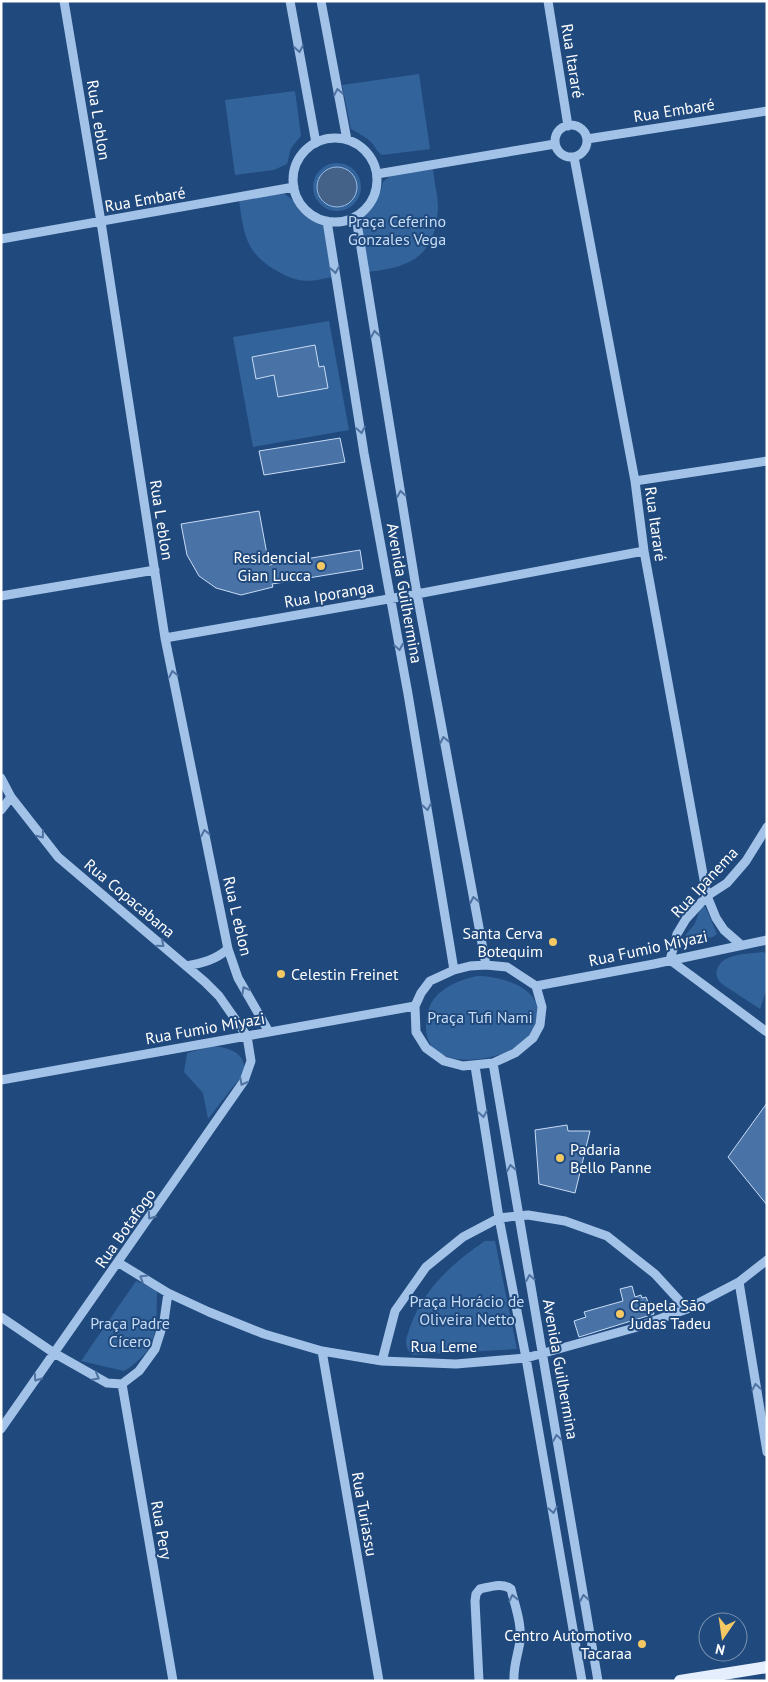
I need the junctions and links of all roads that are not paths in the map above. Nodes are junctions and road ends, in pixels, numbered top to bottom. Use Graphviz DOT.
graph roads {
  1 [pos="64,1"];
  2 [pos="290,1"];
  3 [pos="321,1"];
  4 [pos="548,1"];
  5 [pos="767,111"];
  6 [pos="568,126"];
  7 [pos="587,139"];
  8 [pos="347,140"];
  9 [pos="316,142"];
  10 [pos="555,144"];
  11 [pos="574,157"];
  12 [pos="377,174"];
  13 [pos="294,187"];
  14 [pos="356,217"];
  15 [pos="100,222"];
  16 [pos="327,222"];
  17 [pos="1,239"];
  18 [pos="767,461"];
  19 [pos="635,481"];
  20 [pos="644,551"];
  21 [pos="155,570"];
  22 [pos="417,594"];
  23 [pos="1,596"];
  24 [pos="391,599"];
  25 [pos="165,638"];
  26 [pos="1,778"];
  27 [pos="11,797"];
  28 [pos="1,810"];
  29 [pos="767,827"];
  30 [pos="707,896"];
  31 [pos="767,940"];
  32 [pos="740,944"];
  33 [pos="228,949"];
  34 [pos="670,960"];
  35 [pos="486,965"];
  36 [pos="186,966"];
  37 [pos="454,970"];
  38 [pos="536,986"];
  39 [pos="415,1006"];
  40 [pos="269,1032"];
  41 [pos="767,1032"];
  42 [pos="247,1036"];
  43 [pos="493,1063"];
  44 [pos="475,1066"];
  45 [pos="1,1080"];
  46 [pos="519,1216"];
  47 [pos="499,1218"];
  48 [pos="767,1260"];
  49 [pos="119,1263"];
  50 [pos="739,1282"];
  51 [pos="168,1293"];
  52 [pos="687,1310"];
  53 [pos="1,1317"];
  54 [pos="322,1351"];
  55 [pos="54,1353"];
  56 [pos="543,1353"];
  57 [pos="526,1358"];
  58 [pos="382,1361"];
  59 [pos="122,1384"];
  60 [pos="1,1429"];
  61 [pos="767,1452"];
  62 [pos="767,1667"];
  63 [pos="173,1681"];
  64 [pos="379,1681"];
  65 [pos="479,1681"];
  66 [pos="514,1681"];
  67 [pos="582,1681"];
  68 [pos="598,1681"];
  69 [pos="680,1681"];
  1 -- 15 [label="street, Rua L eblon"];
  2 -- 9 [label="street, one-way"];
  8 -- 3 [label="street, one-way"];
  4 -- 6 [label="street, Rua Itararé"];
  5 -- 7 [label="street, Rua Embaré"];
  6 -- 7 [label="street"];
  6 -- 10 [label="street"];
  7 -- 11 [label="street"];
  8 -- 9 [label="street"];
  8 -- 12 [label="street"];
  9 -- 13 [label="street"];
  10 -- 11 [label="street"];
  10 -- 12 [label="street"];
  11 -- 19 [label="street, Rua Itararé"];
  12 -- 14 [label="street"];
  13 -- 15 [label="street, Rua Embaré"];
  13 -- 16 [label="street"];
  14 -- 16 [label="street"];
  22 -- 14 [label="street, Avenida Guilhermina, one-way"];
  15 -- 17 [label="street, Rua Embaré"];
  15 -- 21 [label="street, Rua L eblon"];
  16 -- 24 [label="street, Avenida Guilhermina, one-way"];
  18 -- 19 [label="street"];
  19 -- 20 [label="street, Rua Itararé"];
  20 -- 22 [label="street, Rua Iporanga"];
  20 -- 30 [label="street, Rua Itararé"];
  21 -- 23 [label="street"];
  21 -- 25 [label="street, Rua L eblon"];
  22 -- 24 [label="street, Rua Iporanga"];
  35 -- 22 [label="street, Avenida Guilhermina, one-way"];
  24 -- 25 [label="street, Rua Iporanga"];
  24 -- 37 [label="street, Avenida Guilhermina, one-way"];
  33 -- 25 [label="street, Rua L eblon, one-way"];
  26 -- 27 [label="street, Rua Copacabana"];
  27 -- 28 [label="street"];
  27 -- 36 [label="street, Rua Copacabana, one-way"];
  29 -- 30 [label="street, Rua Ipanema"];
  30 -- 32 [label="street, Rua Itararé"];
  30 -- 34 [label="street, Rua Ipanema"];
  31 -- 32 [label="street, Rua Fumio Miyazi"];
  32 -- 34 [label="street, Rua Fumio Miyazi"];
  33 -- 36 [label="street"];
  40 -- 33 [label="street, Rua L eblon, one-way"];
  34 -- 38 [label="street, Rua Fumio Miyazi"];
  34 -- 41 [label="street"];
  35 -- 37 [label="street"];
  35 -- 38 [label="street"];
  36 -- 42 [label="street, Rua Copacabana"];
  37 -- 39 [label="street"];
  38 -- 43 [label="street"];
  39 -- 40 [label="street, Rua Fumio Miyazi"];
  39 -- 44 [label="street"];
  40 -- 42 [label="street, Rua Fumio Miyazi"];
  42 -- 45 [label="street, Rua Fumio Miyazi"];
  42 -- 49 [label="street, Rua Botafogo, one-way"];
  43 -- 44 [label="street"];
  46 -- 43 [label="street, Avenida Guilhermina, one-way"];
  44 -- 47 [label="street, Avenida Guilhermina, one-way"];
  46 -- 47 [label="street"];
  46 -- 52 [label="street"];
  56 -- 46 [label="street, Avenida Guilhermina, one-way"];
  47 -- 57 [label="street, Avenida Guilhermina"];
  47 -- 58 [label="street"];
  48 -- 50 [label="street, Rua Leme"];
  51 -- 49 [label="street, Rua Leme, one-way"];
  49 -- 55 [label="street, Rua Botafogo"];
  50 -- 52 [label="street, Rua Leme"];
  61 -- 50 [label="street, one-way"];
  51 -- 54 [label="street, Rua Leme"];
  51 -- 59 [label="street"];
  52 -- 56 [label="street, Rua Leme"];
  53 -- 55 [label="street"];
  54 -- 58 [label="street, Rua Leme"];
  54 -- 64 [label="street, Rua Turiassu"];
  55 -- 59 [label="street, one-way"];
  55 -- 60 [label="street, Rua Botafogo, one-way"];
  56 -- 57 [label="street, Rua Leme"];
  68 -- 56 [label="street, Avenida Guilhermina, one-way"];
  57 -- 58 [label="street, Rua Leme"];
  57 -- 67 [label="street, Avenida Guilhermina, one-way"];
  59 -- 63 [label="street, Rua Pery"];
  62 -- 69 [label="main road"];
  66 -- 65 [label="street, one-way"];
}
